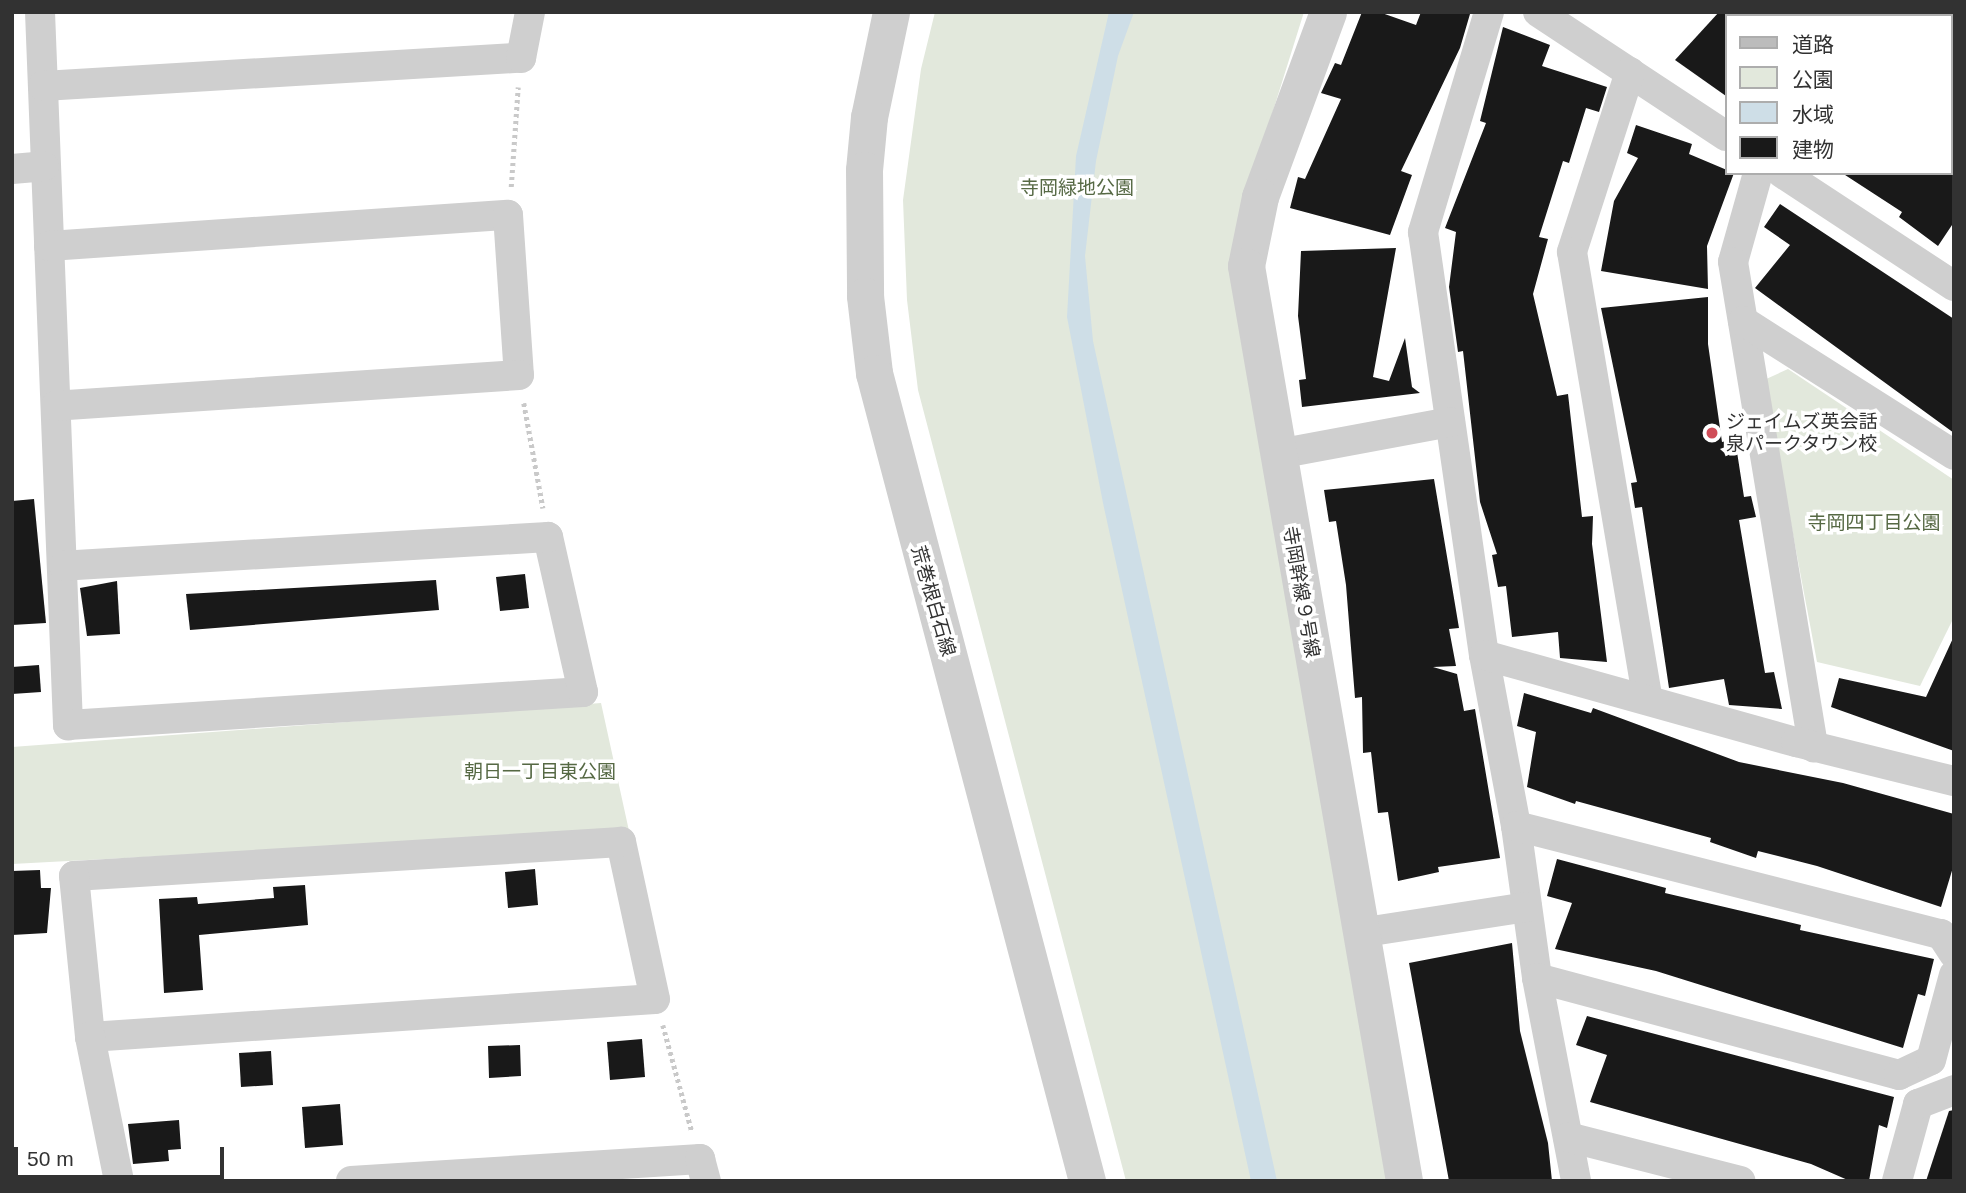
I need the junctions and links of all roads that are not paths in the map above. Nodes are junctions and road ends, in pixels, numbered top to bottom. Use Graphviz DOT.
graph roads {
  1 [pos="40,12"];
  2 [pos="530,12"];
  3 [pos="891,12"];
  4 [pos="1328,12"];
  5 [pos="1489,12"];
  6 [pos="1538,12"];
  7 [pos="1630,72"];
  8 [pos="43,86"];
  9 [pos="1724,135"];
  10 [pos="44,166"];
  11 [pos="12,169"];
  12 [pos="1757,175"];
  13 [pos="1785,175"];
  14 [pos="49,246"];
  15 [pos="1954,286"];
  16 [pos="1742,321"];
  17 [pos="56,406"];
  18 [pos="1450,422"];
  19 [pos="1278,454"];
  20 [pos="1954,455"];
  21 [pos="64,566"];
  22 [pos="1485,655"];
  23 [pos="1648,699"];
  24 [pos="1813,747"];
  25 [pos="1954,781"];
  26 [pos="1516,826"];
  27 [pos="1527,907"];
  28 [pos="1359,933"];
  29 [pos="1954,954"];
  30 [pos="1954,975"];
  31 [pos="1537,978"];
  32 [pos="90,1037"];
  33 [pos="1954,1090"];
  34 [pos="1568,1137"];
  35 [pos="703,1170"];
  36 [pos="119,1181"];
  37 [pos="351,1181"];
  38 [pos="1087,1181"];
  39 [pos="1404,1181"];
  40 [pos="1576,1181"];
  41 [pos="1740,1181"];
  42 [pos="1897,1181"];
  1 -- 8 [label="street"];
  2 -- 8 [label="street"];
  3 -- 38 [label="street, 荒巻根白石線"];
  4 -- 19 [label="street, 寺岡幹線９号線"];
  5 -- 18 [label="street"];
  6 -- 7 [label="street"];
  7 -- 9 [label="street"];
  7 -- 23 [label="street"];
  8 -- 10 [label="street"];
  10 -- 11 [label="street"];
  10 -- 14 [label="street"];
  12 -- 16 [label="street"];
  13 -- 15 [label="street"];
  14 -- 17 [label="street"];
  14 -- 17 [label="street"];
  16 -- 20 [label="street"];
  16 -- 24 [label="street"];
  17 -- 21 [label="street"];
  18 -- 19 [label="street"];
  18 -- 22 [label="street"];
  19 -- 28 [label="street, 寺岡幹線９号線"];
  21 -- 21 [label="street"];
  22 -- 23 [label="street"];
  22 -- 26 [label="street"];
  23 -- 24 [label="street"];
  24 -- 25 [label="street"];
  26 -- 27 [label="street"];
  26 -- 29 [label="street"];
  27 -- 28 [label="street"];
  27 -- 31 [label="street"];
  28 -- 39 [label="street, 寺岡幹線９号線"];
  30 -- 31 [label="street"];
  31 -- 34 [label="street"];
  32 -- 32 [label="street"];
  32 -- 36 [label="street"];
  33 -- 42 [label="street"];
  34 -- 40 [label="street"];
  34 -- 41 [label="street"];
  35 -- 37 [label="street"];
}
